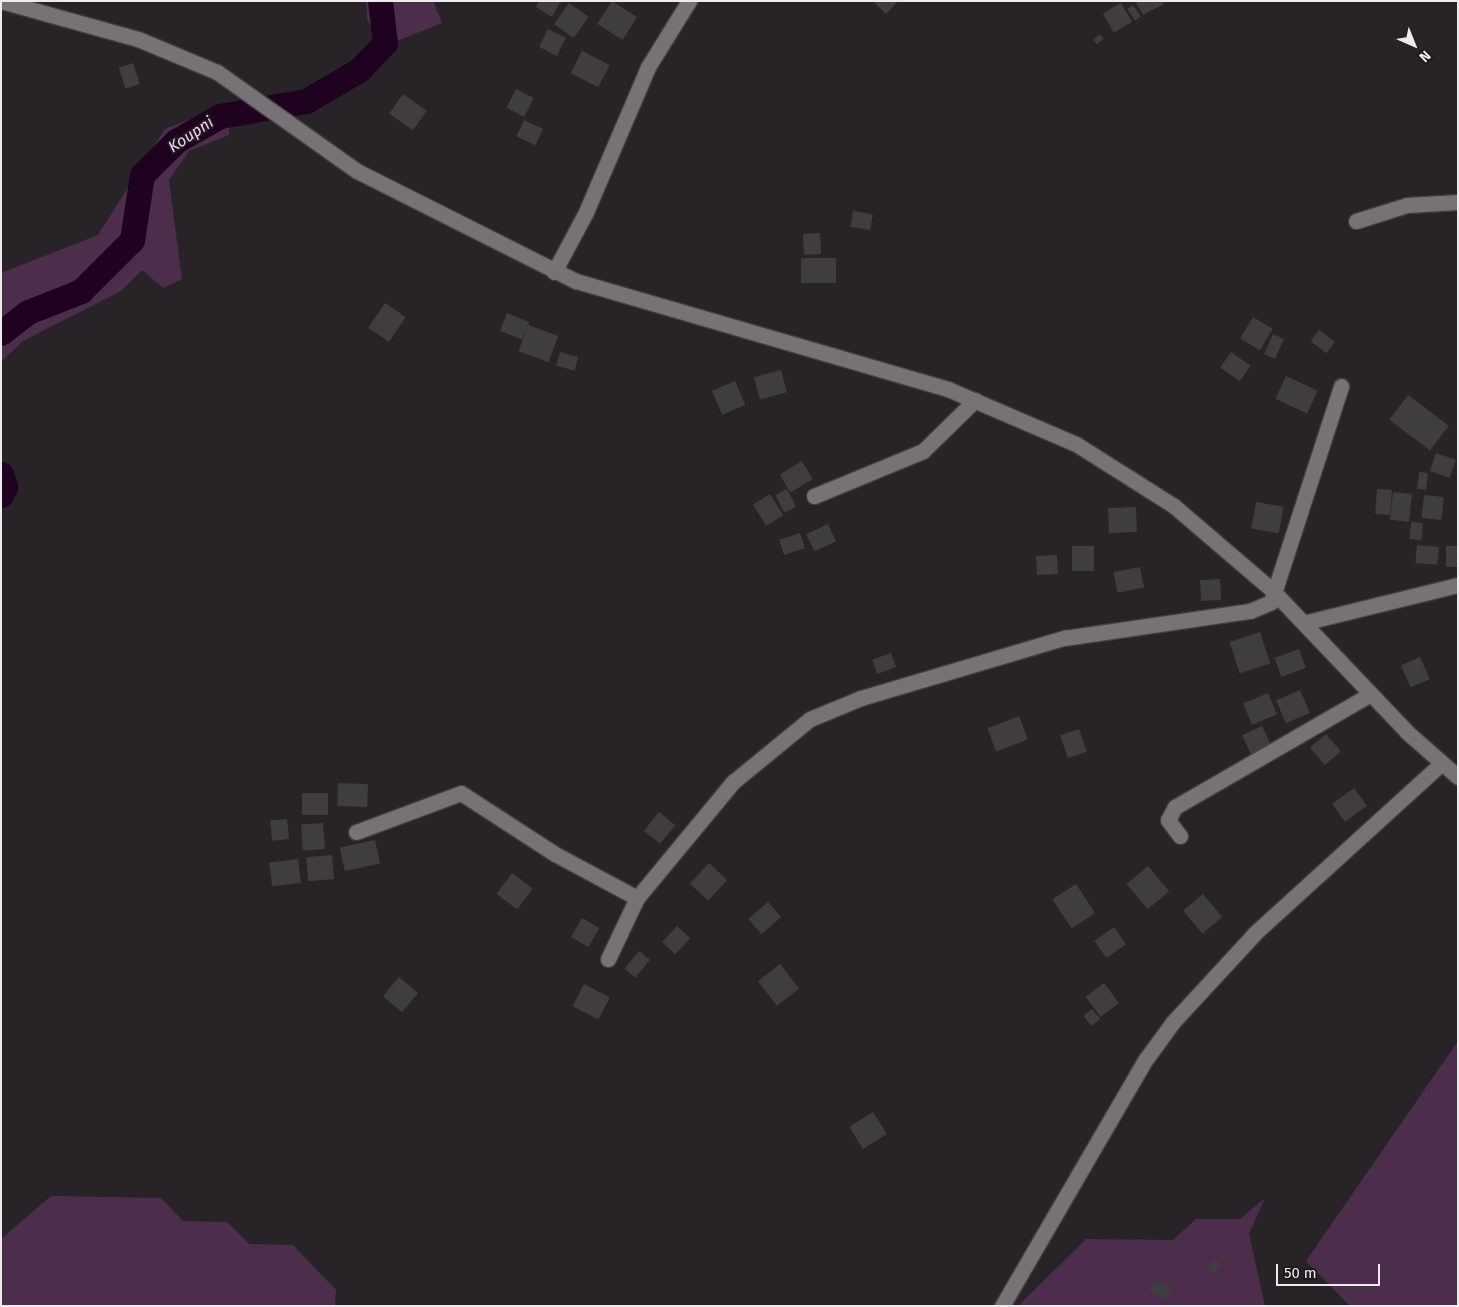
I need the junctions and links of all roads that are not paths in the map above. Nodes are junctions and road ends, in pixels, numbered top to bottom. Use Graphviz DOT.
graph roads {
  1 [pos="689,1"];
  2 [pos="1,2"];
  3 [pos="1458,202"];
  4 [pos="1356,221"];
  5 [pos="554,272"];
  6 [pos="1341,386"];
  7 [pos="976,400"];
  8 [pos="814,496"];
  9 [pos="1458,585"];
  10 [pos="1276,594"];
  11 [pos="1307,622"];
  12 [pos="1371,694"];
  13 [pos="1441,764"];
  14 [pos="1458,777"];
  15 [pos="356,832"];
  16 [pos="1180,836"];
  17 [pos="638,898"];
  18 [pos="608,959"];
  19 [pos="1002,1306"];
  1 -- 5 [label="street"];
  2 -- 5 [label="street"];
  3 -- 4 [label="street"];
  5 -- 7 [label="street"];
  6 -- 10 [label="street"];
  7 -- 8 [label="street"];
  7 -- 10 [label="street"];
  9 -- 11 [label="street"];
  10 -- 11 [label="street"];
  10 -- 17 [label="street"];
  11 -- 12 [label="street"];
  12 -- 13 [label="street"];
  12 -- 16 [label="street"];
  13 -- 14 [label="street"];
  13 -- 19 [label="street"];
  15 -- 17 [label="street"];
  17 -- 18 [label="street"];
}
